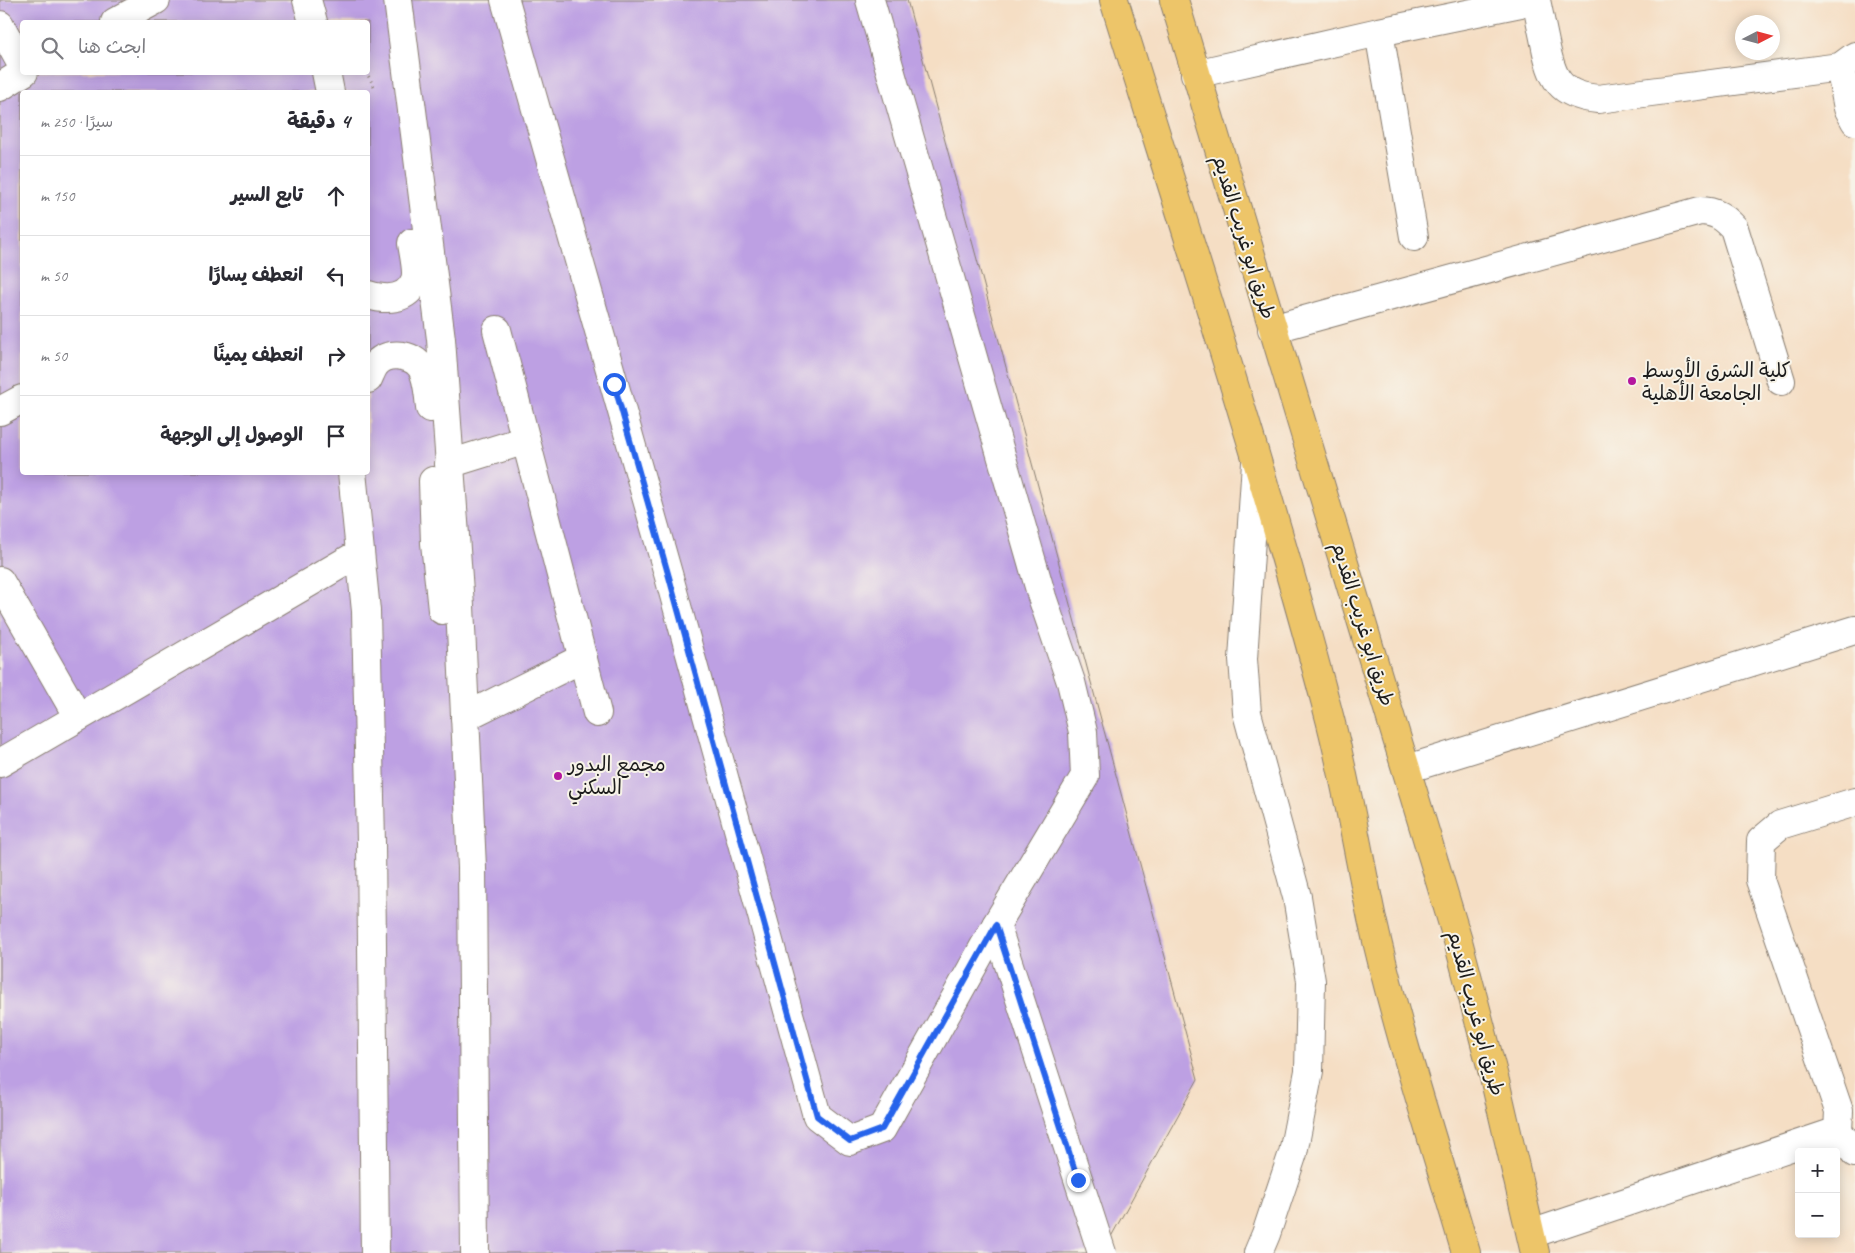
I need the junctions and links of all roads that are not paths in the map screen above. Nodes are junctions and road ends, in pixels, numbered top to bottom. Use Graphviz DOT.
graph roads {
  1 [pos="156,0"];
  2 [pos="306,0"];
  3 [pos="389,0"];
  4 [pos="398,0"];
  5 [pos="505,0"];
  6 [pos="870,0"];
  7 [pos="1114,0"];
  8 [pos="1174,0"];
  9 [pos="1536,0"];
  10 [pos="119,20"];
  11 [pos="307,20"];
  12 [pos="312,20"];
  13 [pos="0,25"];
  14 [pos="1379,32"];
  15 [pos="20,61"];
  16 [pos="1848,61"];
  17 [pos="20,74"];
  18 [pos="1195,74"];
  19 [pos="314,75"];
  20 [pos="327,75"];
  21 [pos="0,87"];
  22 [pos="317,90"];
  23 [pos="330,90"];
  24 [pos="1855,121"];
  25 [pos="1414,237"];
  26 [pos="370,296"];
  27 [pos="1272,329"];
  28 [pos="498,330"];
  29 [pos="370,375"];
  30 [pos="1781,381"];
  31 [pos="20,400"];
  32 [pos="0,411"];
  33 [pos="526,440"];
  34 [pos="1257,459"];
  35 [pos="450,464"];
  36 [pos="352,475"];
  37 [pos="360,553"];
  38 [pos="0,581"];
  39 [pos="1855,630"];
  40 [pos="583,658"];
  41 [pos="598,714"];
  42 [pos="78,717"];
  43 [pos="465,717"];
  44 [pos="466,760"];
  45 [pos="0,763"];
  46 [pos="1407,769"];
  47 [pos="1855,802"];
  48 [pos="996,925"];
  49 [pos="1838,1131"];
  50 [pos="1855,1153"];
  51 [pos="1533,1244"];
  52 [pos="375,1253"];
  53 [pos="475,1253"];
  54 [pos="1102,1253"];
  55 [pos="1258,1253"];
  56 [pos="1466,1253"];
  1 -- 10 [label="street"];
  2 -- 11 [label="street"];
  2 -- 12 [label="street"];
  3 -- 26 [label="street"];
  4 -- 35 [label="street"];
  5 -- 48 [label="street"];
  6 -- 48 [label="street"];
  7 -- 34 [label="highway"];
  8 -- 18 [label="highway, طريق ابو غريب القديم"];
  9 -- 14 [label="street"];
  9 -- 16 [label="street"];
  13 -- 15 [label="street"];
  14 -- 18 [label="street"];
  14 -- 25 [label="street"];
  16 -- 24 [label="street"];
  17 -- 21 [label="street"];
  18 -- 27 [label="highway, طريق ابو غريب القديم"];
  19 -- 22 [label="street"];
  20 -- 23 [label="street"];
  27 -- 30 [label="street"];
  27 -- 46 [label="highway, طريق ابو غريب القديم"];
  28 -- 33 [label="street"];
  29 -- 44 [label="street"];
  31 -- 32 [label="street"];
  33 -- 35 [label="street"];
  33 -- 40 [label="street"];
  34 -- 55 [label="street"];
  34 -- 56 [label="highway"];
  35 -- 43 [label="street"];
  36 -- 37 [label="street"];
  37 -- 42 [label="street"];
  37 -- 52 [label="street"];
  38 -- 42 [label="street"];
  39 -- 46 [label="street"];
  40 -- 41 [label="street"];
  40 -- 43 [label="street"];
  42 -- 45 [label="street"];
  43 -- 44 [label="street"];
  44 -- 53 [label="street"];
  46 -- 51 [label="highway, طريق ابو غريب القديم"];
  47 -- 49 [label="street"];
  48 -- 54 [label="street"];
  49 -- 50 [label="street"];
  49 -- 51 [label="street"];
}
